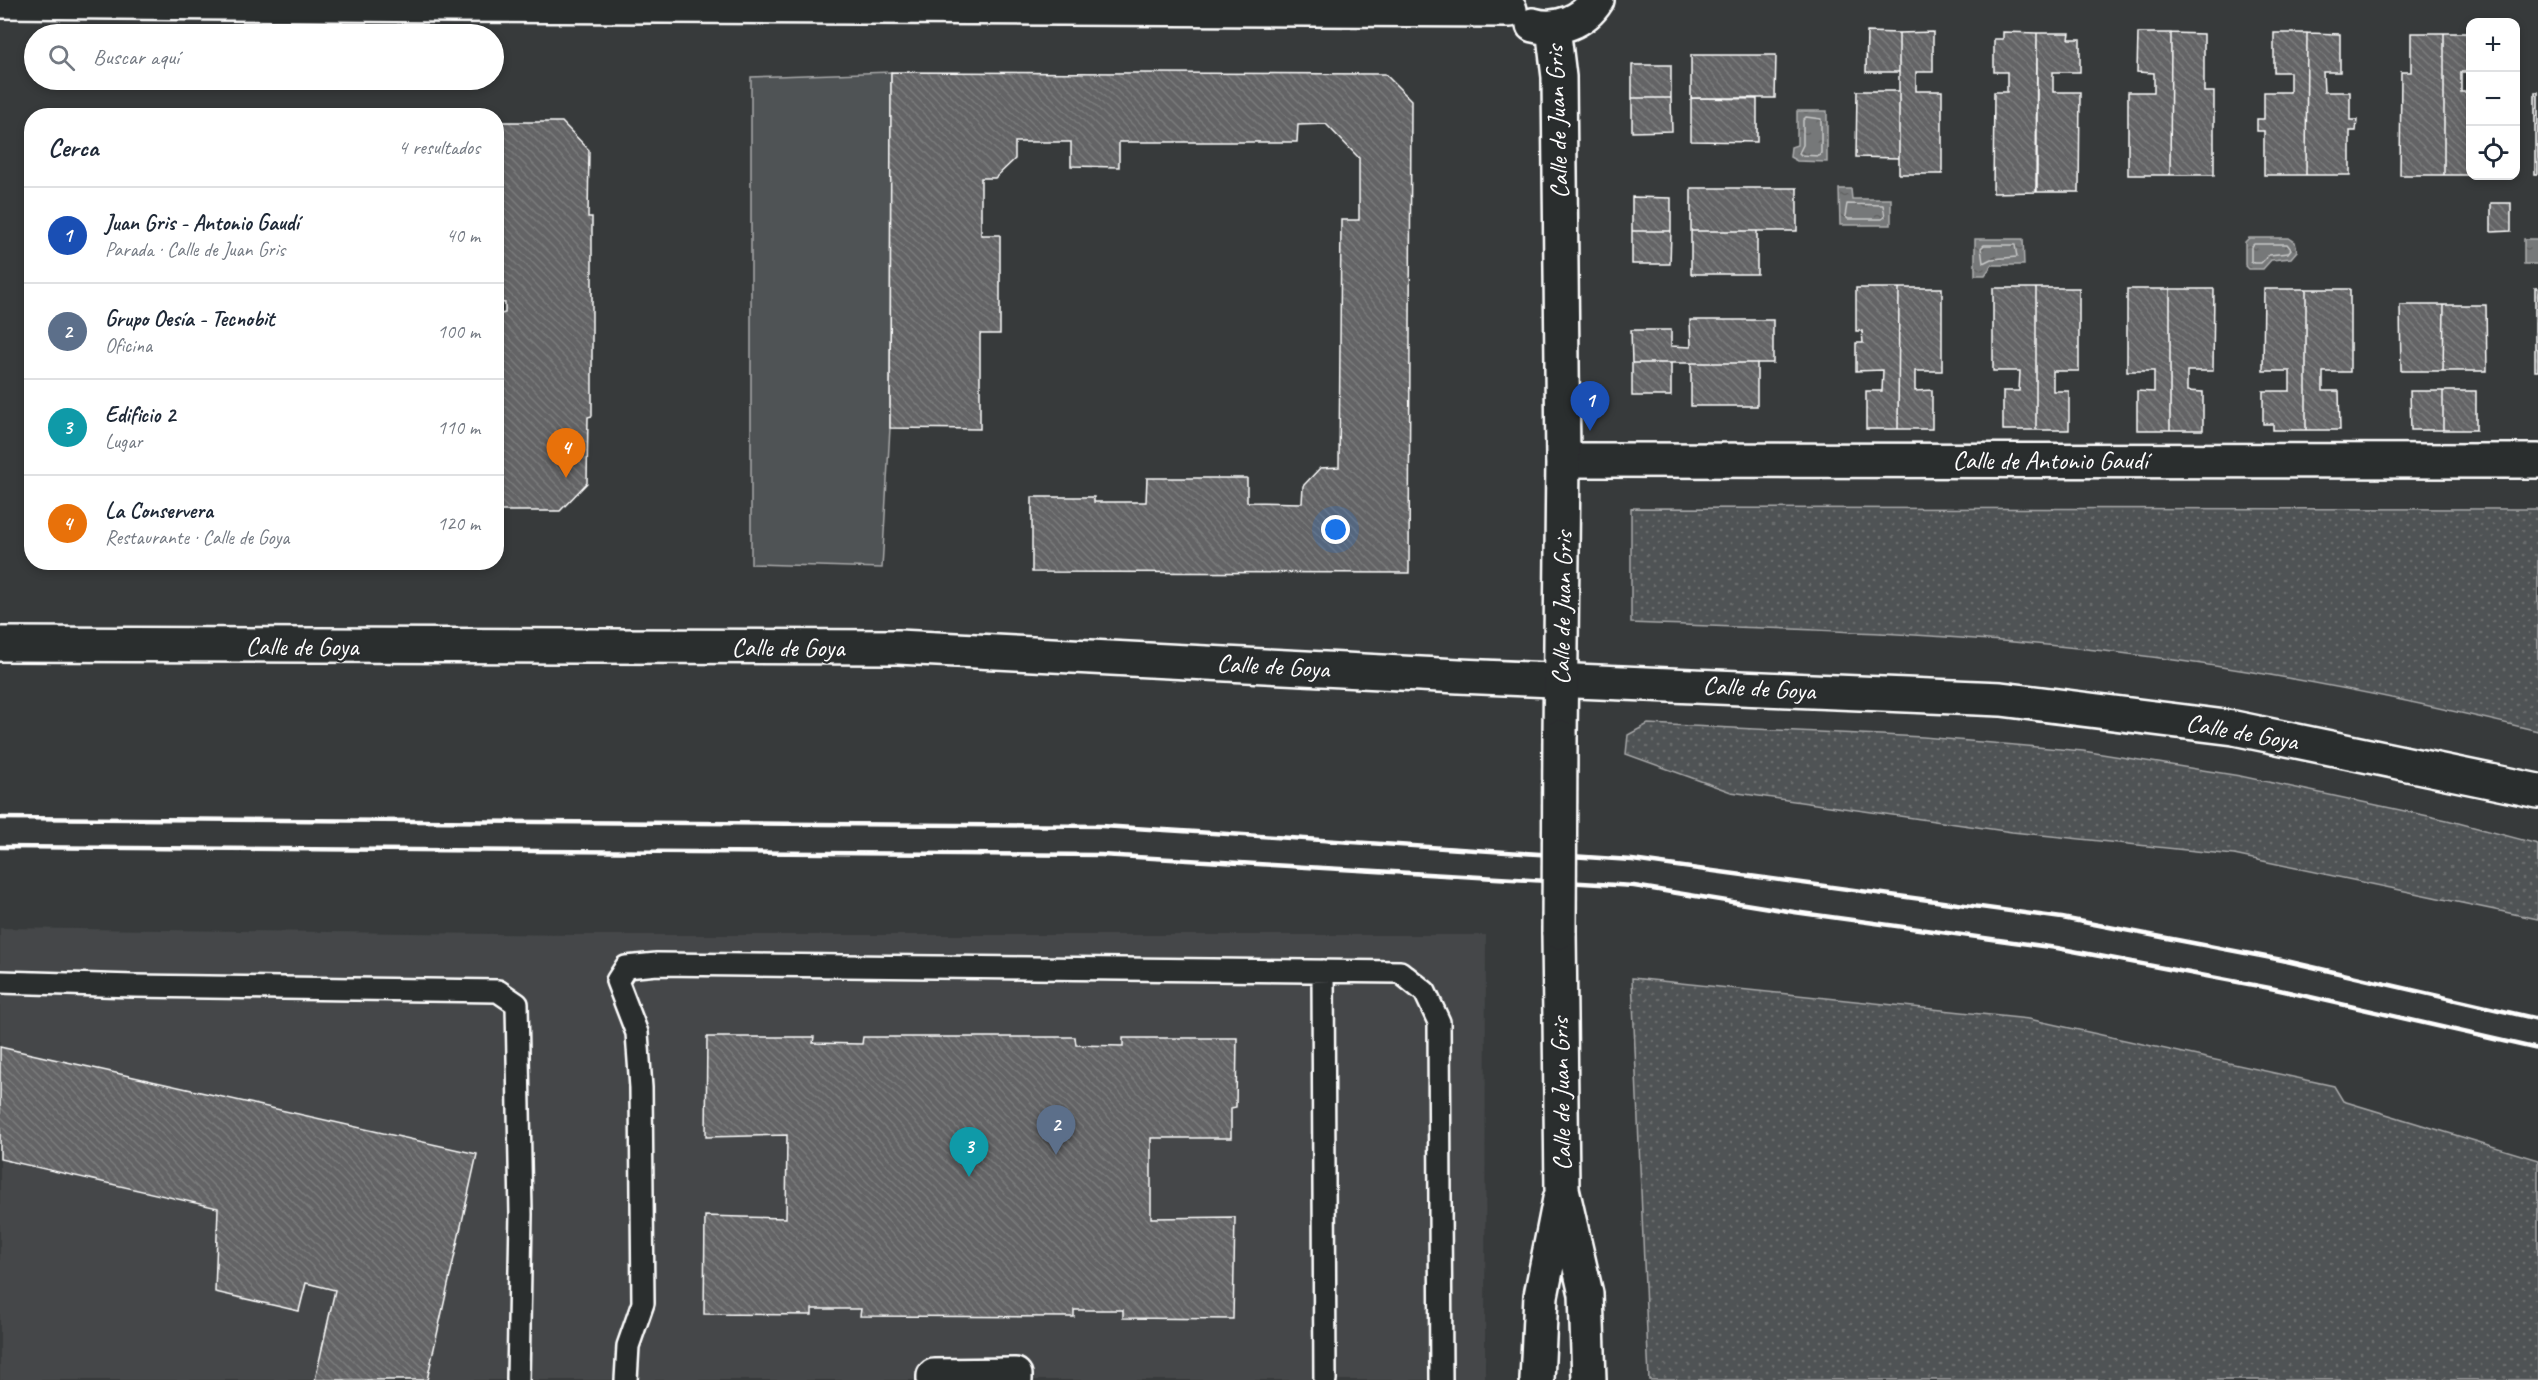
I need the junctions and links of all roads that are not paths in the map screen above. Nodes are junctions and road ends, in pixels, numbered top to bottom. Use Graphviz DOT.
graph roads {
  1 [pos="1597,0"];
  2 [pos="0,1"];
  3 [pos="1507,5"];
  4 [pos="1553,27"];
  5 [pos="1563,460"];
  6 [pos="2538,461"];
  7 [pos="0,644"];
  8 [pos="1561,680"];
  9 [pos="2538,791"];
  10 [pos="1323,971"];
  11 [pos="0,982"];
  12 [pos="1563,1189"];
  13 [pos="518,1380"];
  14 [pos="626,1380"];
  15 [pos="934,1380"];
  16 [pos="1015,1380"];
  17 [pos="1325,1380"];
  18 [pos="1441,1380"];
  19 [pos="1537,1380"];
  20 [pos="1590,1380"];
  1 -- 4 [label="street"];
  2 -- 3 [label="street"];
  3 -- 4 [label="street"];
  4 -- 5 [label="street, Calle de Juan Gris"];
  5 -- 6 [label="street, Calle de Antonio Gaudí"];
  5 -- 8 [label="street, Calle de Juan Gris"];
  7 -- 8 [label="street, Calle de Goya"];
  8 -- 9 [label="street, Calle de Goya"];
  8 -- 12 [label="street, Calle de Juan Gris, bridge"];
  10 -- 14 [label="lane"];
  10 -- 17 [label="lane"];
  10 -- 18 [label="lane"];
  11 -- 13 [label="lane"];
  12 -- 19 [label="street, Calle de Juan Gris"];
  12 -- 20 [label="street, Calle de Juan Gris"];
  15 -- 16 [label="street"];
}
